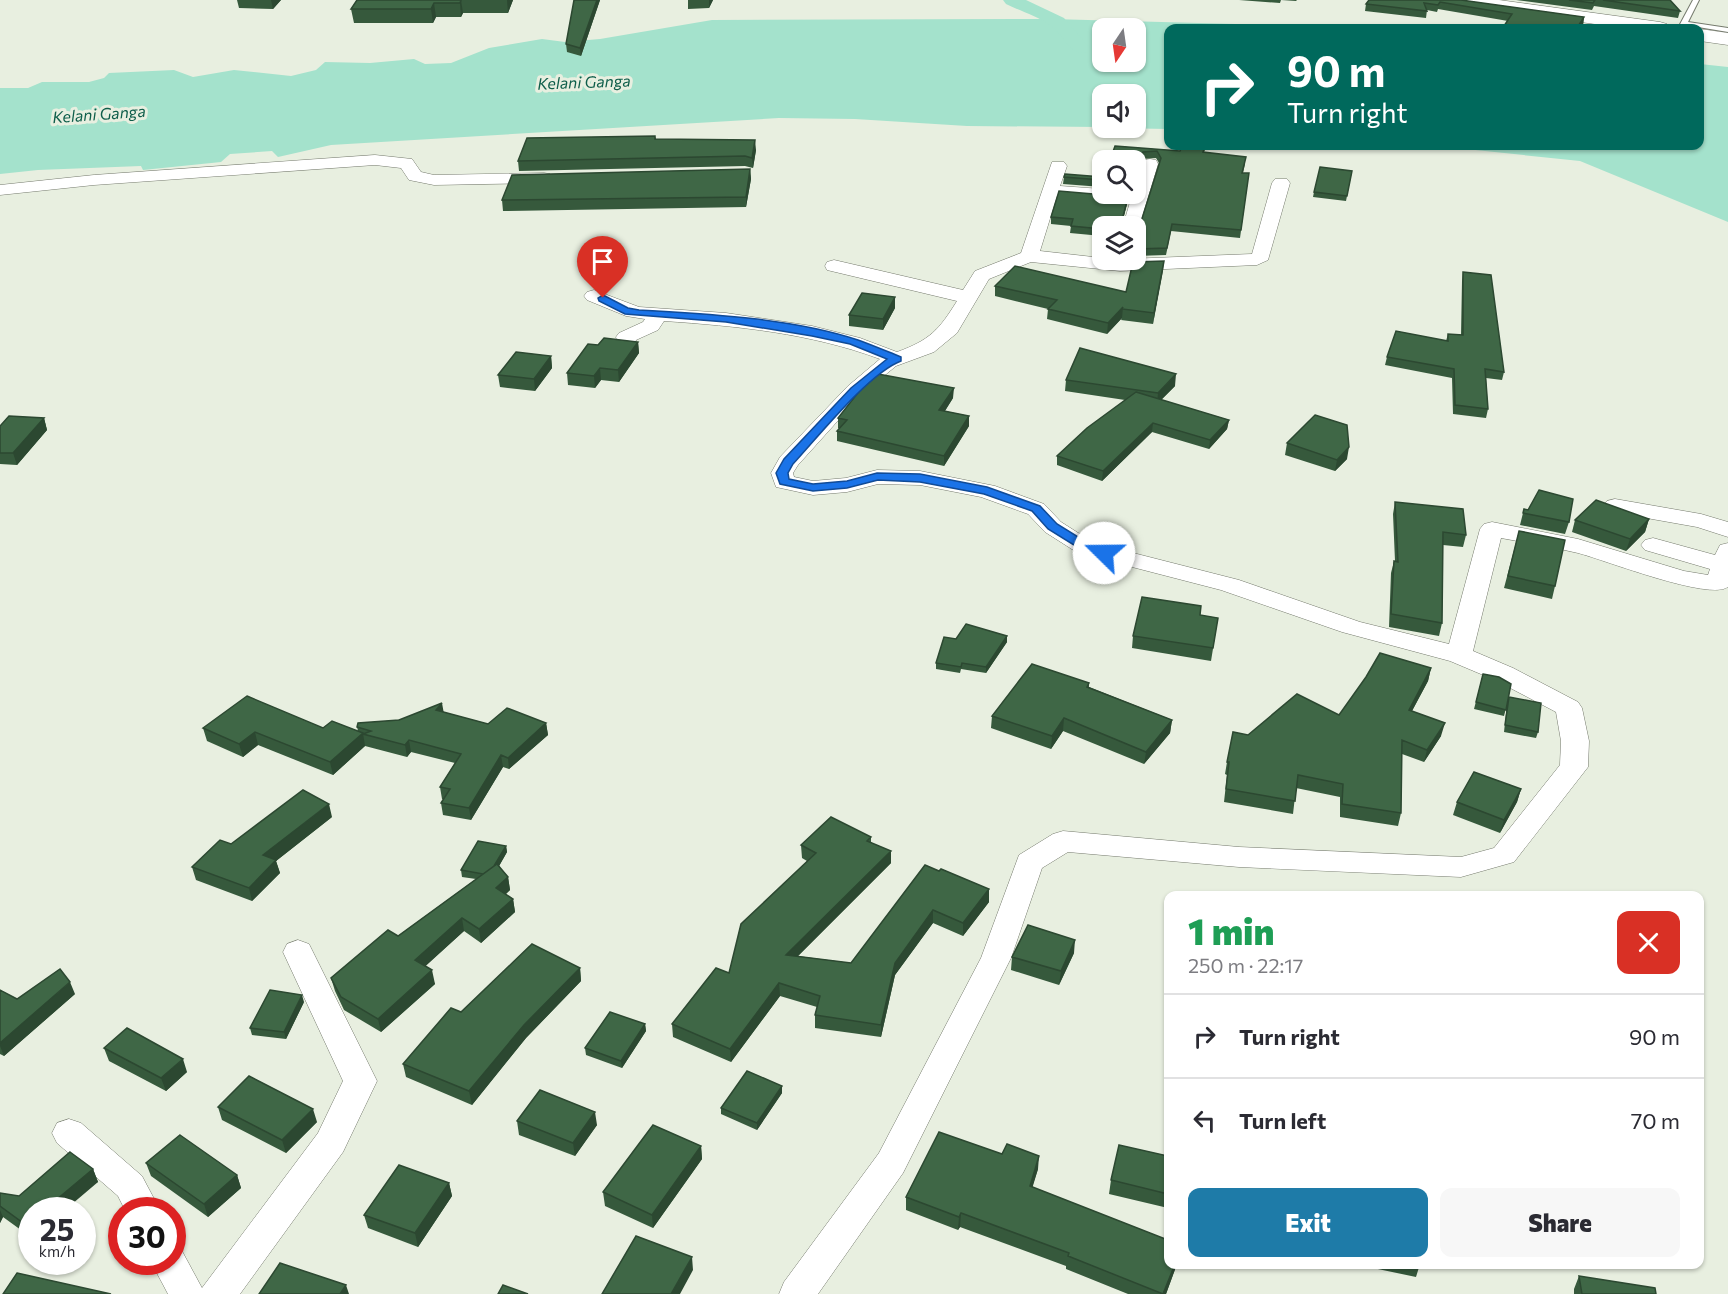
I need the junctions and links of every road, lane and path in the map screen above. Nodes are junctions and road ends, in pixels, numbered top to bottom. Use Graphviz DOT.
graph roads {
  1 [pos="1460,0"];
  2 [pos="1696,0"];
  3 [pos="1631,24"];
  4 [pos="1683,24"];
  5 [pos="1704,28"];
  6 [pos="1728,30"];
  7 [pos="1704,36"];
  8 [pos="1728,39"];
  9 [pos="1150,164"];
  10 [pos="1058,166"];
  11 [pos="566,177"];
  12 [pos="1146,179"];
  13 [pos="1281,183"];
  14 [pos="0,190"];
  15 [pos="1050,190"];
  16 [pos="1092,194"];
  17 [pos="1029,256"];
  18 [pos="1092,260"];
  19 [pos="1146,261"];
  20 [pos="834,267"];
  21 [pos="594,296"];
  22 [pos="968,297"];
  23 [pos="625,311"];
  24 [pos="657,314"];
  25 [pos="607,320"];
  26 [pos="626,344"];
  27 [pos="897,359"];
  28 [pos="1615,506"];
  29 [pos="1728,530"];
  30 [pos="1653,545"];
  31 [pos="1726,557"];
  32 [pos="1459,655"];
  33 [pos="298,952"];
  34 [pos="69,1133"];
  35 [pos="136,1197"];
  36 [pos="176,1275"];
  37 [pos="186,1294"];
  38 [pos="218,1294"];
  39 [pos="797,1294"];
  1 -- 3 [label="main road"];
  2 -- 4 [label="lane"];
  5 -- 6 [label="lane"];
  7 -- 8 [label="main road"];
  9 -- 12 [label="street"];
  10 -- 15 [label="street"];
  11 -- 14 [label="street"];
  13 -- 19 [label="street"];
  15 -- 16 [label="street"];
  15 -- 17 [label="street"];
  17 -- 18 [label="street"];
  17 -- 22 [label="street"];
  20 -- 22 [label="street"];
  21 -- 23 [label="street"];
  22 -- 27 [label="street"];
  23 -- 24 [label="street"];
  23 -- 25 [label="street"];
  24 -- 26 [label="street"];
  24 -- 27 [label="street"];
  27 -- 32 [label="street"];
  28 -- 29 [label="street"];
  30 -- 31 [label="street"];
  31 -- 32 [label="street"];
  32 -- 39 [label="street"];
  33 -- 38 [label="street"];
  34 -- 35 [label="street"];
  36 -- 37 [label="street"];
}
